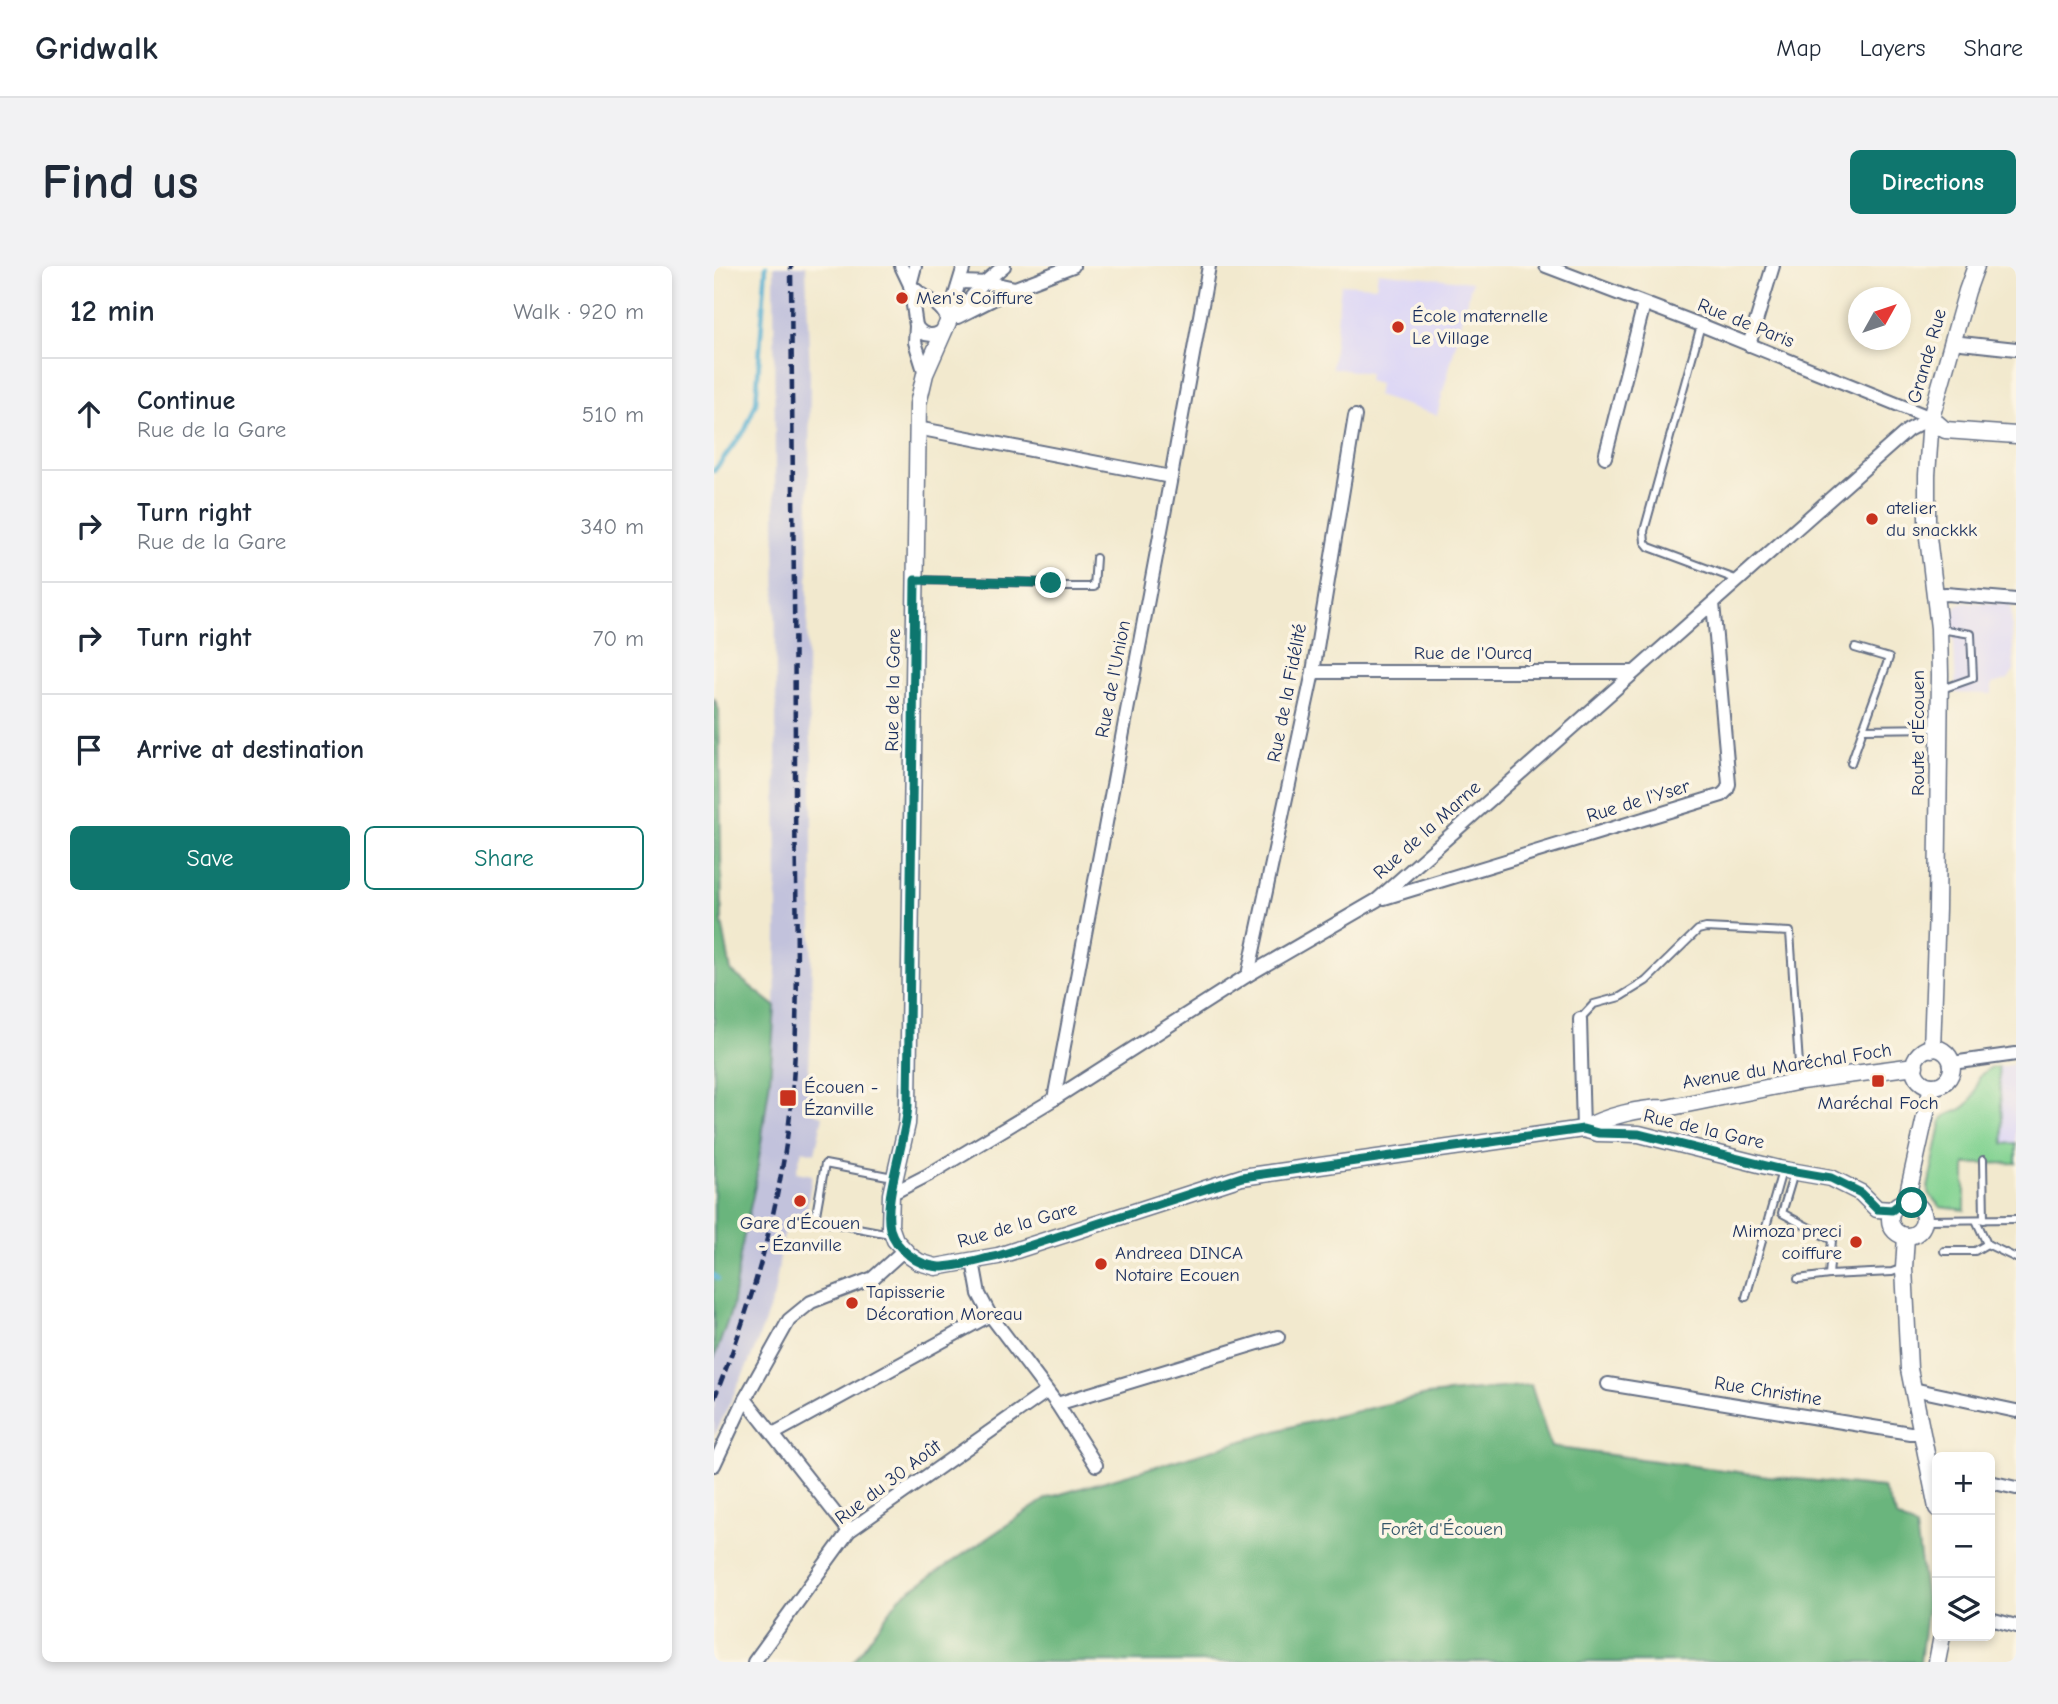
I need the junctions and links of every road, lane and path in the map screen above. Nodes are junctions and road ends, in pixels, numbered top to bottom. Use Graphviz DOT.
graph roads {
  1 [pos="905,266"];
  2 [pos="964,266"];
  3 [pos="1004,266"];
  4 [pos="1073,266"];
  5 [pos="1209,266"];
  6 [pos="1546,266"];
  7 [pos="1587,266"];
  8 [pos="1773,266"];
  9 [pos="1976,266"];
  10 [pos="1583,280"];
  11 [pos="960,282"];
  12 [pos="984,283"];
  13 [pos="910,285"];
  14 [pos="1015,288"];
  15 [pos="956,296"];
  16 [pos="934,304"];
  17 [pos="1644,304"];
  18 [pos="948,322"];
  19 [pos="915,324"];
  20 [pos="1701,325"];
  21 [pos="1952,342"];
  22 [pos="1749,345"];
  23 [pos="2016,349"];
  24 [pos="925,374"];
  25 [pos="1355,416"];
  26 [pos="1931,418"];
  27 [pos="917,428"];
  28 [pos="2016,436"];
  29 [pos="1605,457"];
  30 [pos="1171,477"];
  31 [pos="1096,558"];
  32 [pos="915,580"];
  33 [pos="1738,580"];
  34 [pos="1934,595"];
  35 [pos="2016,600"];
  36 [pos="1713,603"];
  37 [pos="1939,628"];
  38 [pos="1855,648"];
  39 [pos="1313,672"];
  40 [pos="1634,673"];
  41 [pos="1940,690"];
  42 [pos="1940,728"];
  43 [pos="1863,729"];
  44 [pos="1851,763"];
  45 [pos="1377,900"];
  46 [pos="1248,975"];
  47 [pos="1580,1019"];
  48 [pos="1932,1049"];
  49 [pos="2016,1054"];
  50 [pos="1952,1063"];
  51 [pos="1915,1066"];
  52 [pos="1801,1081"];
  53 [pos="1931,1086"];
  54 [pos="1054,1099"];
  55 [pos="1667,1108"];
  56 [pos="1583,1129"];
  57 [pos="1639,1134"];
  58 [pos="1983,1160"];
  59 [pos="1788,1170"];
  60 [pos="895,1177"];
  61 [pos="891,1194"];
  62 [pos="1906,1202"];
  63 [pos="1892,1210"];
  64 [pos="2016,1219"];
  65 [pos="1924,1220"];
  66 [pos="1976,1220"];
  67 [pos="1984,1220"];
  68 [pos="892,1234"];
  69 [pos="1906,1236"];
  70 [pos="1987,1244"];
  71 [pos="904,1250"];
  72 [pos="1944,1251"];
  73 [pos="2016,1258"];
  74 [pos="973,1261"];
  75 [pos="1904,1268"];
  76 [pos="1829,1275"];
  77 [pos="1798,1279"];
  78 [pos="1746,1297"];
  79 [pos="990,1315"];
  80 [pos="1278,1337"];
  81 [pos="1608,1384"];
  82 [pos="1913,1389"];
  83 [pos="1046,1392"];
  84 [pos="745,1399"];
  85 [pos="1057,1404"];
  86 [pos="2016,1411"];
  87 [pos="1921,1433"];
  88 [pos="773,1434"];
  89 [pos="714,1465"];
  90 [pos="1096,1465"];
  91 [pos="1932,1465"];
  92 [pos="1995,1483"];
  93 [pos="2016,1488"];
  94 [pos="849,1531"];
  95 [pos="1995,1620"];
  96 [pos="2016,1626"];
  97 [pos="1941,1641"];
  98 [pos="754,1662"];
  99 [pos="1937,1662"];
  1 -- 13 [label="street"];
  2 -- 11 [label="street"];
  3 -- 12 [label="street"];
  4 -- 14 [label="street"];
  5 -- 30 [label="street, Rue de l'Union"];
  6 -- 10 [label="street, Rue de Paris"];
  7 -- 10 [label="street"];
  8 -- 22 [label="street"];
  9 -- 21 [label="street, Grande Rue"];
  10 -- 17 [label="street, Rue de Paris"];
  11 -- 12 [label="street"];
  11 -- 15 [label="street"];
  12 -- 14 [label="street"];
  12 -- 18 [label="street"];
  13 -- 16 [label="street"];
  13 -- 19 [label="street"];
  14 -- 18 [label="street"];
  15 -- 16 [label="street"];
  15 -- 18 [label="street"];
  16 -- 18 [label="street"];
  16 -- 19 [label="street"];
  17 -- 20 [label="street, Rue de Paris"];
  17 -- 29 [label="street"];
  18 -- 19 [label="street"];
  18 -- 24 [label="street, Rue de la Gare"];
  19 -- 24 [label="street"];
  20 -- 22 [label="street, Rue de Paris"];
  20 -- 33 [label="lane"];
  21 -- 23 [label="street"];
  21 -- 26 [label="street, Grande Rue"];
  22 -- 26 [label="street, Rue de Paris"];
  24 -- 27 [label="street, Rue de la Gare"];
  25 -- 39 [label="street, Rue de la Fidélité"];
  26 -- 28 [label="street"];
  26 -- 33 [label="street, Rue de la Marne"];
  26 -- 34 [label="street, Route d'Écouen"];
  27 -- 30 [label="street"];
  27 -- 32 [label="street, Rue de la Gare"];
  30 -- 54 [label="street, Rue de l'Union"];
  31 -- 32 [label="lane"];
  32 -- 60 [label="street, Rue de la Gare"];
  33 -- 36 [label="street, Rue de la Marne"];
  34 -- 35 [label="street"];
  34 -- 37 [label="street, Route d'Écouen"];
  36 -- 40 [label="street, Rue de la Marne"];
  36 -- 45 [label="street, Rue de l'Yser"];
  37 -- 41 [label="street, Route d'Écouen"];
  37 -- 41 [label="lane"];
  38 -- 43 [label="lane"];
  39 -- 40 [label="street, Rue de l'Ourcq"];
  39 -- 46 [label="street, Rue de la Fidélité"];
  40 -- 45 [label="street, Rue de la Marne"];
  41 -- 42 [label="street, Route d'Écouen"];
  42 -- 43 [label="lane"];
  42 -- 48 [label="street, Route d'Écouen"];
  43 -- 44 [label="lane"];
  45 -- 46 [label="street, Rue de la Marne"];
  46 -- 54 [label="street, Rue de la Marne"];
  47 -- 52 [label="lane"];
  47 -- 56 [label="street"];
  48 -- 50 [label="street"];
  48 -- 51 [label="street"];
  49 -- 50 [label="street"];
  50 -- 53 [label="street"];
  51 -- 52 [label="street, Avenue du Maréchal Foch"];
  51 -- 53 [label="street"];
  52 -- 55 [label="street, Avenue du Maréchal Foch"];
  53 -- 62 [label="street"];
  54 -- 61 [label="street, Rue de la Marne"];
  55 -- 56 [label="street, Avenue du Maréchal Foch"];
  55 -- 57 [label="street"];
  56 -- 57 [label="street, Rue de la Gare"];
  56 -- 74 [label="street, Rue de la Gare"];
  57 -- 59 [label="street, Rue de la Gare"];
  58 -- 67 [label="lane"];
  59 -- 63 [label="street, Rue de la Gare"];
  59 -- 76 [label="lane"];
  59 -- 78 [label="lane"];
  60 -- 61 [label="street, Rue de la Gare"];
  60 -- 68 [label="lane"];
  61 -- 68 [label="street, Rue de la Gare"];
  62 -- 63 [label="street"];
  62 -- 65 [label="street"];
  63 -- 69 [label="street"];
  64 -- 67 [label="lane"];
  65 -- 66 [label="lane"];
  65 -- 69 [label="street"];
  66 -- 67 [label="lane"];
  66 -- 70 [label="lane"];
  68 -- 71 [label="street, Rue de la Gare"];
  69 -- 75 [label="street"];
  70 -- 72 [label="lane"];
  70 -- 73 [label="lane"];
  71 -- 74 [label="street, Rue de la Gare"];
  71 -- 84 [label="street"];
  74 -- 79 [label="street"];
  75 -- 76 [label="lane"];
  75 -- 82 [label="street"];
  76 -- 77 [label="lane"];
  79 -- 83 [label="street"];
  79 -- 88 [label="street"];
  80 -- 85 [label="street"];
  81 -- 87 [label="street, Rue Christine"];
  82 -- 86 [label="street"];
  82 -- 87 [label="street"];
  83 -- 85 [label="street"];
  83 -- 94 [label="street, Rue du 30 Août"];
  84 -- 88 [label="street"];
  84 -- 89 [label="street"];
  85 -- 90 [label="street"];
  87 -- 91 [label="street"];
  88 -- 94 [label="street"];
  92 -- 93 [label="street"];
  94 -- 98 [label="street, Rue du 30 Août"];
  95 -- 96 [label="street"];
  97 -- 99 [label="street"];
}
